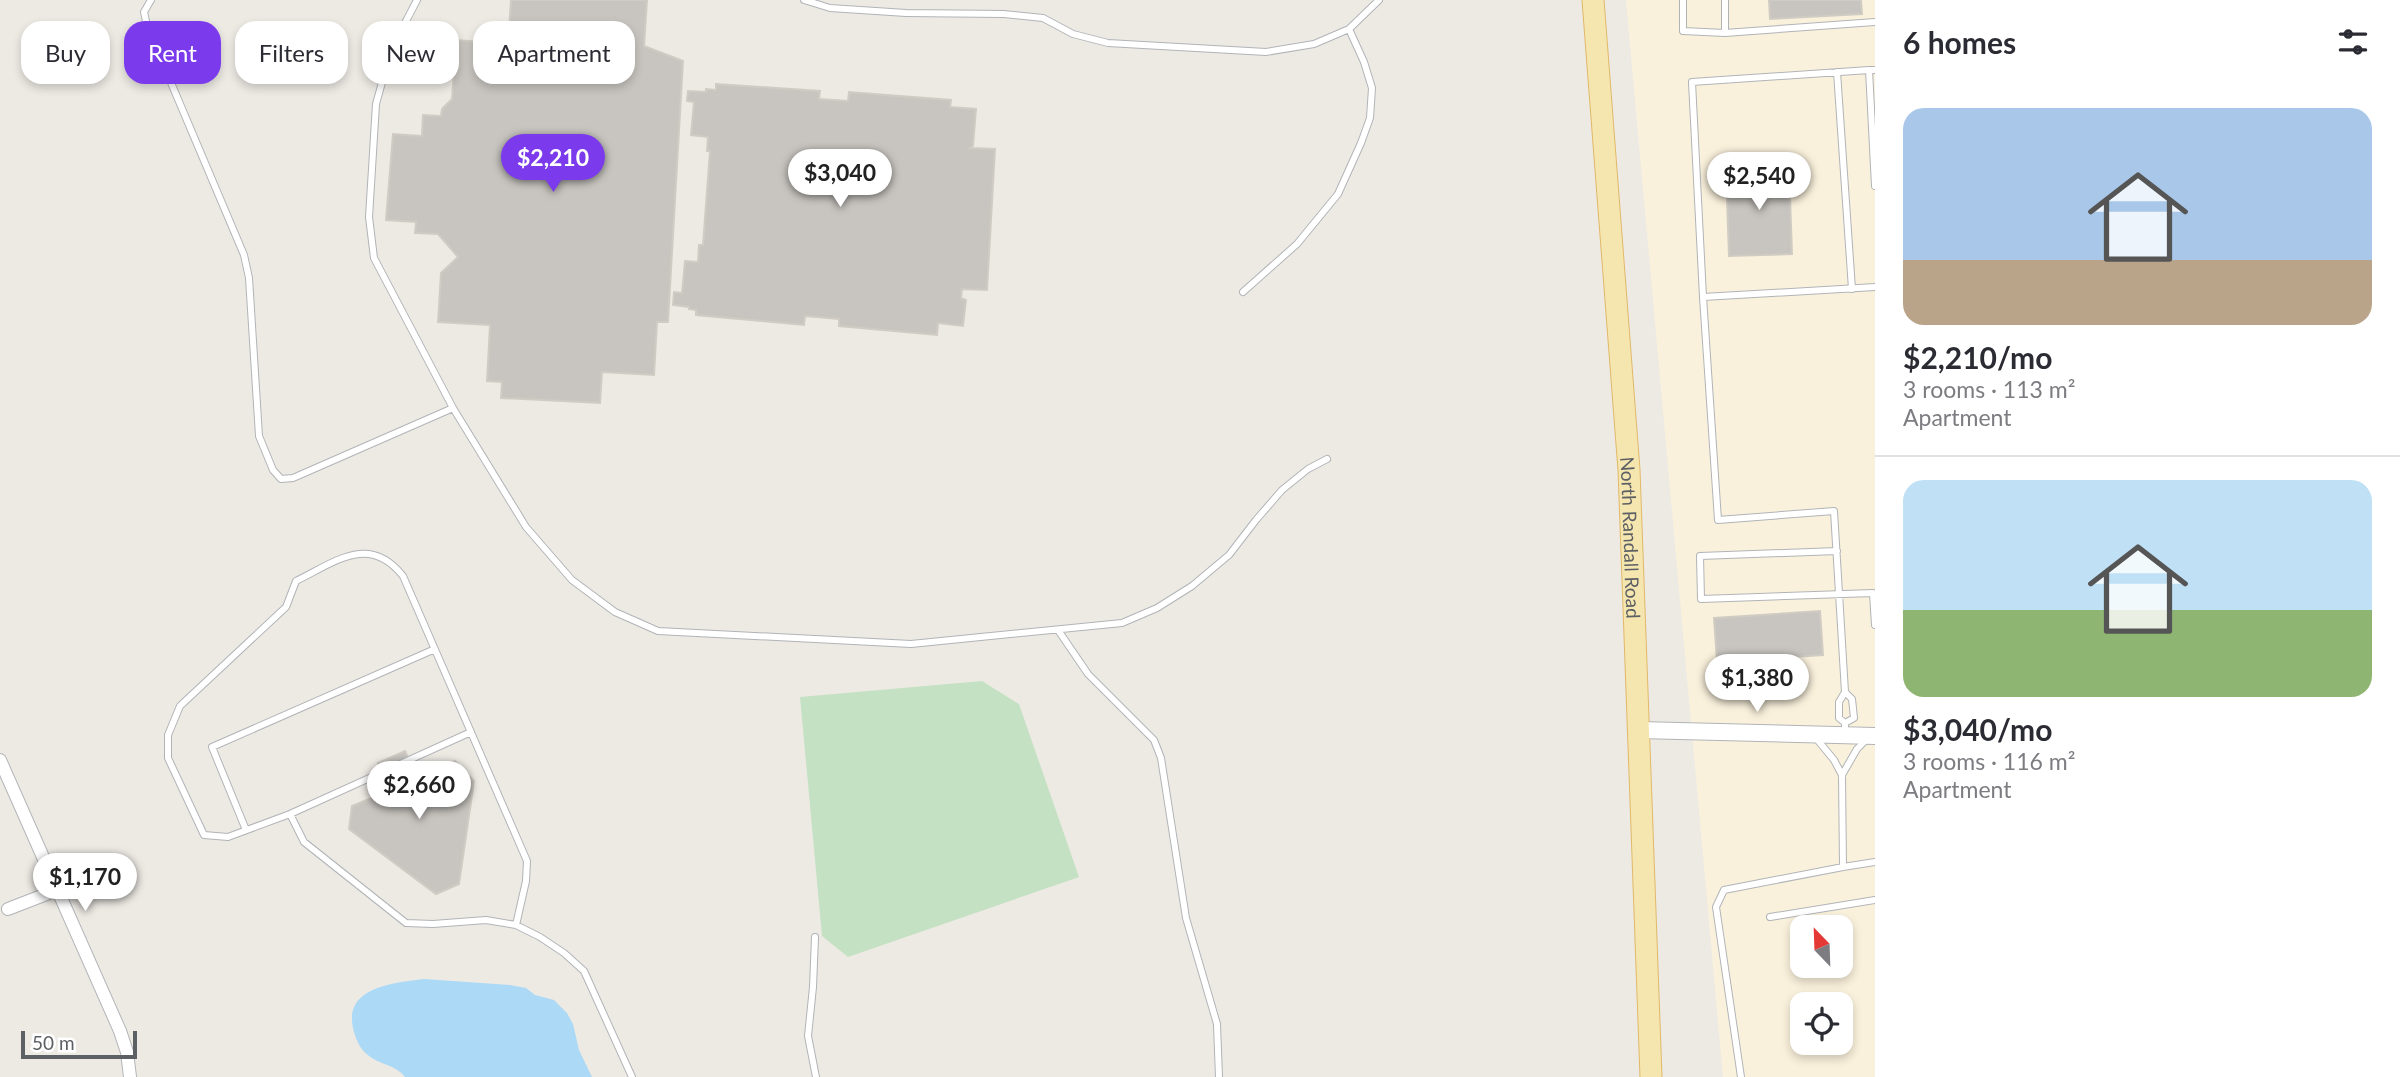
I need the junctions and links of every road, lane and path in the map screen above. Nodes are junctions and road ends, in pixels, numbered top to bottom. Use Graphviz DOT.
graph roads {
  1 [pos="150,0"];
  2 [pos="804,0"];
  3 [pos="1379,0"];
  4 [pos="1593,0"];
  5 [pos="1683,0"];
  6 [pos="1725,0"];
  7 [pos="418,2"];
  8 [pos="1875,22"];
  9 [pos="1349,29"];
  10 [pos="1725,33"];
  11 [pos="1872,70"];
  12 [pos="1837,72"];
  13 [pos="1875,186"];
  14 [pos="1875,287"];
  15 [pos="1852,289"];
  16 [pos="1243,292"];
  17 [pos="1703,297"];
  18 [pos="453,408"];
  19 [pos="1327,459"];
  20 [pos="1837,551"];
  21 [pos="1839,594"];
  22 [pos="1875,625"];
  23 [pos="1058,630"];
  24 [pos="435,649"];
  25 [pos="1845,692"];
  26 [pos="1845,729"];
  27 [pos="1639,730"];
  28 [pos="471,732"];
  29 [pos="1813,734"];
  30 [pos="1873,736"];
  31 [pos="0,760"];
  32 [pos="1842,775"];
  33 [pos="290,814"];
  34 [pos="246,830"];
  35 [pos="1875,862"];
  36 [pos="1843,867"];
  37 [pos="57,890"];
  38 [pos="1875,900"];
  39 [pos="8,909"];
  40 [pos="1770,917"];
  41 [pos="516,925"];
  42 [pos="815,937"];
  43 [pos="130,1077"];
  44 [pos="632,1077"];
  45 [pos="816,1077"];
  46 [pos="1219,1077"];
  47 [pos="1651,1077"];
  48 [pos="1741,1077"];
  1 -- 18 [label="lane"];
  2 -- 9 [label="lane"];
  3 -- 9 [label="lane"];
  4 -- 27 [label="main road, North Randall Road"];
  5 -- 10 [label="lane"];
  6 -- 10 [label="lane"];
  7 -- 18 [label="lane"];
  8 -- 10 [label="lane"];
  9 -- 16 [label="lane"];
  11 -- 12 [label="lane"];
  11 -- 13 [label="lane"];
  12 -- 15 [label="lane"];
  12 -- 17 [label="lane"];
  14 -- 15 [label="lane"];
  15 -- 17 [label="lane"];
  17 -- 20 [label="lane"];
  18 -- 23 [label="lane"];
  19 -- 23 [label="lane"];
  20 -- 21 [label="lane"];
  20 -- 21 [label="lane"];
  21 -- 22 [label="lane"];
  21 -- 25 [label="lane"];
  23 -- 46 [label="lane"];
  24 -- 28 [label="lane"];
  24 -- 34 [label="lane"];
  24 -- 34 [label="lane"];
  25 -- 26 [label="lane"];
  25 -- 26 [label="lane"];
  26 -- 29 [label="street"];
  26 -- 30 [label="street"];
  27 -- 29 [label="street"];
  27 -- 47 [label="main road, North Randall Road"];
  28 -- 33 [label="lane"];
  28 -- 41 [label="lane"];
  29 -- 32 [label="lane"];
  30 -- 32 [label="lane"];
  31 -- 37 [label="street"];
  32 -- 36 [label="lane"];
  33 -- 34 [label="lane"];
  33 -- 41 [label="lane"];
  35 -- 36 [label="lane"];
  36 -- 48 [label="lane"];
  37 -- 39 [label="street"];
  37 -- 43 [label="street"];
  38 -- 40 [label="lane"];
  41 -- 44 [label="lane"];
  42 -- 45 [label="lane"];
}
